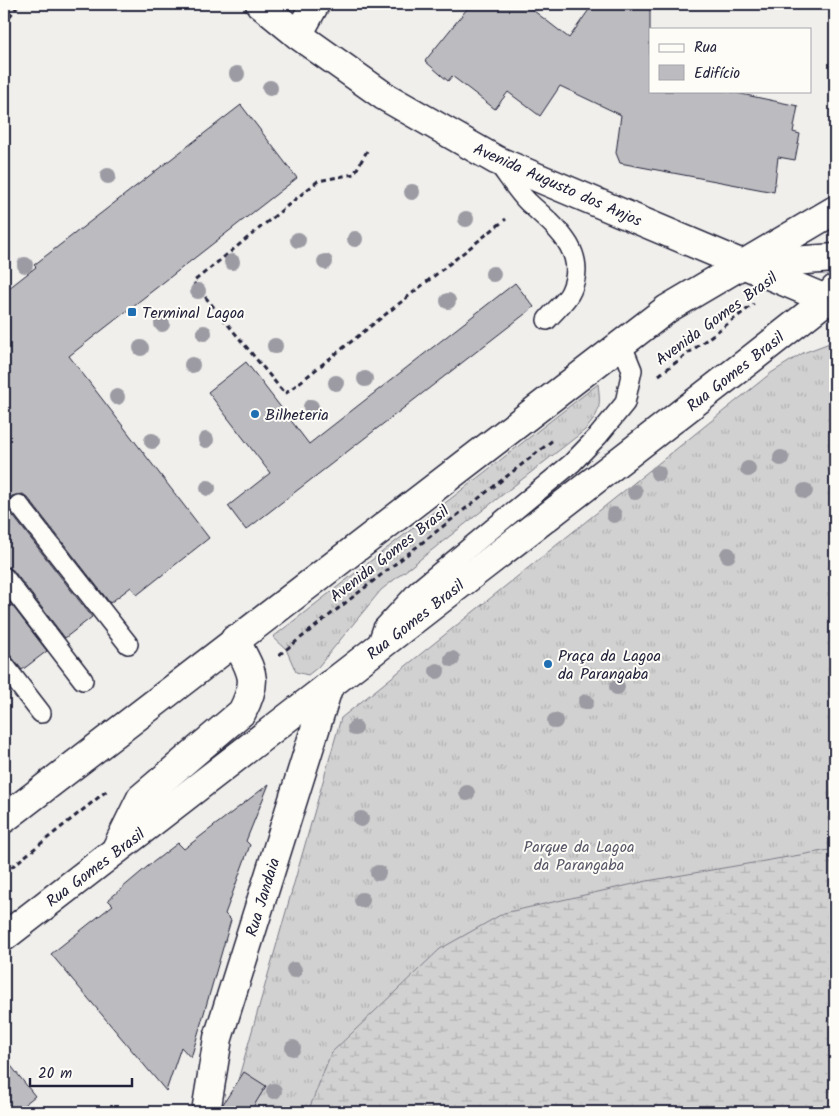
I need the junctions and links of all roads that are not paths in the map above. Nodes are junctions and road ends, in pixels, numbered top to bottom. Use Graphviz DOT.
graph roads {
  1 [pos="260,4"];
  2 [pos="314,4"];
  3 [pos="298,35"];
  4 [pos="496,160"];
  5 [pos="835,210"];
  6 [pos="835,258"];
  7 [pos="742,265"];
  8 [pos="832,298"];
  9 [pos="546,320"];
  10 [pos="621,343"];
  11 [pos="19,505"];
  12 [pos="4,577"];
  13 [pos="235,639"];
  14 [pos="128,644"];
  15 [pos="374,650"];
  16 [pos="4,665"];
  17 [pos="83,680"];
  18 [pos="329,685"];
  19 [pos="41,713"];
  20 [pos="4,819"];
  21 [pos="114,853"];
  22 [pos="4,937"];
  23 [pos="206,1112"];
  1 -- 3 [label="main road, Avenida Augusto dos Anjos"];
  2 -- 3 [label="main road"];
  3 -- 4 [label="main road, Avenida Augusto dos Anjos"];
  4 -- 7 [label="main road, Avenida Augusto dos Anjos"];
  4 -- 9 [label="lane"];
  5 -- 7 [label="main road"];
  6 -- 7 [label="main road"];
  7 -- 8 [label="main road, Avenida Augusto dos Anjos"];
  7 -- 10 [label="main road"];
  8 -- 15 [label="main road, Rua Gomes Brasil"];
  10 -- 13 [label="main road"];
  10 -- 15 [label="lane"];
  11 -- 14 [label="lane"];
  12 -- 17 [label="lane"];
  13 -- 20 [label="main road"];
  13 -- 21 [label="main road"];
  15 -- 18 [label="main road, Rua Gomes Brasil"];
  16 -- 19 [label="lane"];
  18 -- 21 [label="main road, Rua Gomes Brasil"];
  18 -- 23 [label="main road, Rua Jandaia"];
  21 -- 22 [label="main road, Rua Gomes Brasil"];
}
